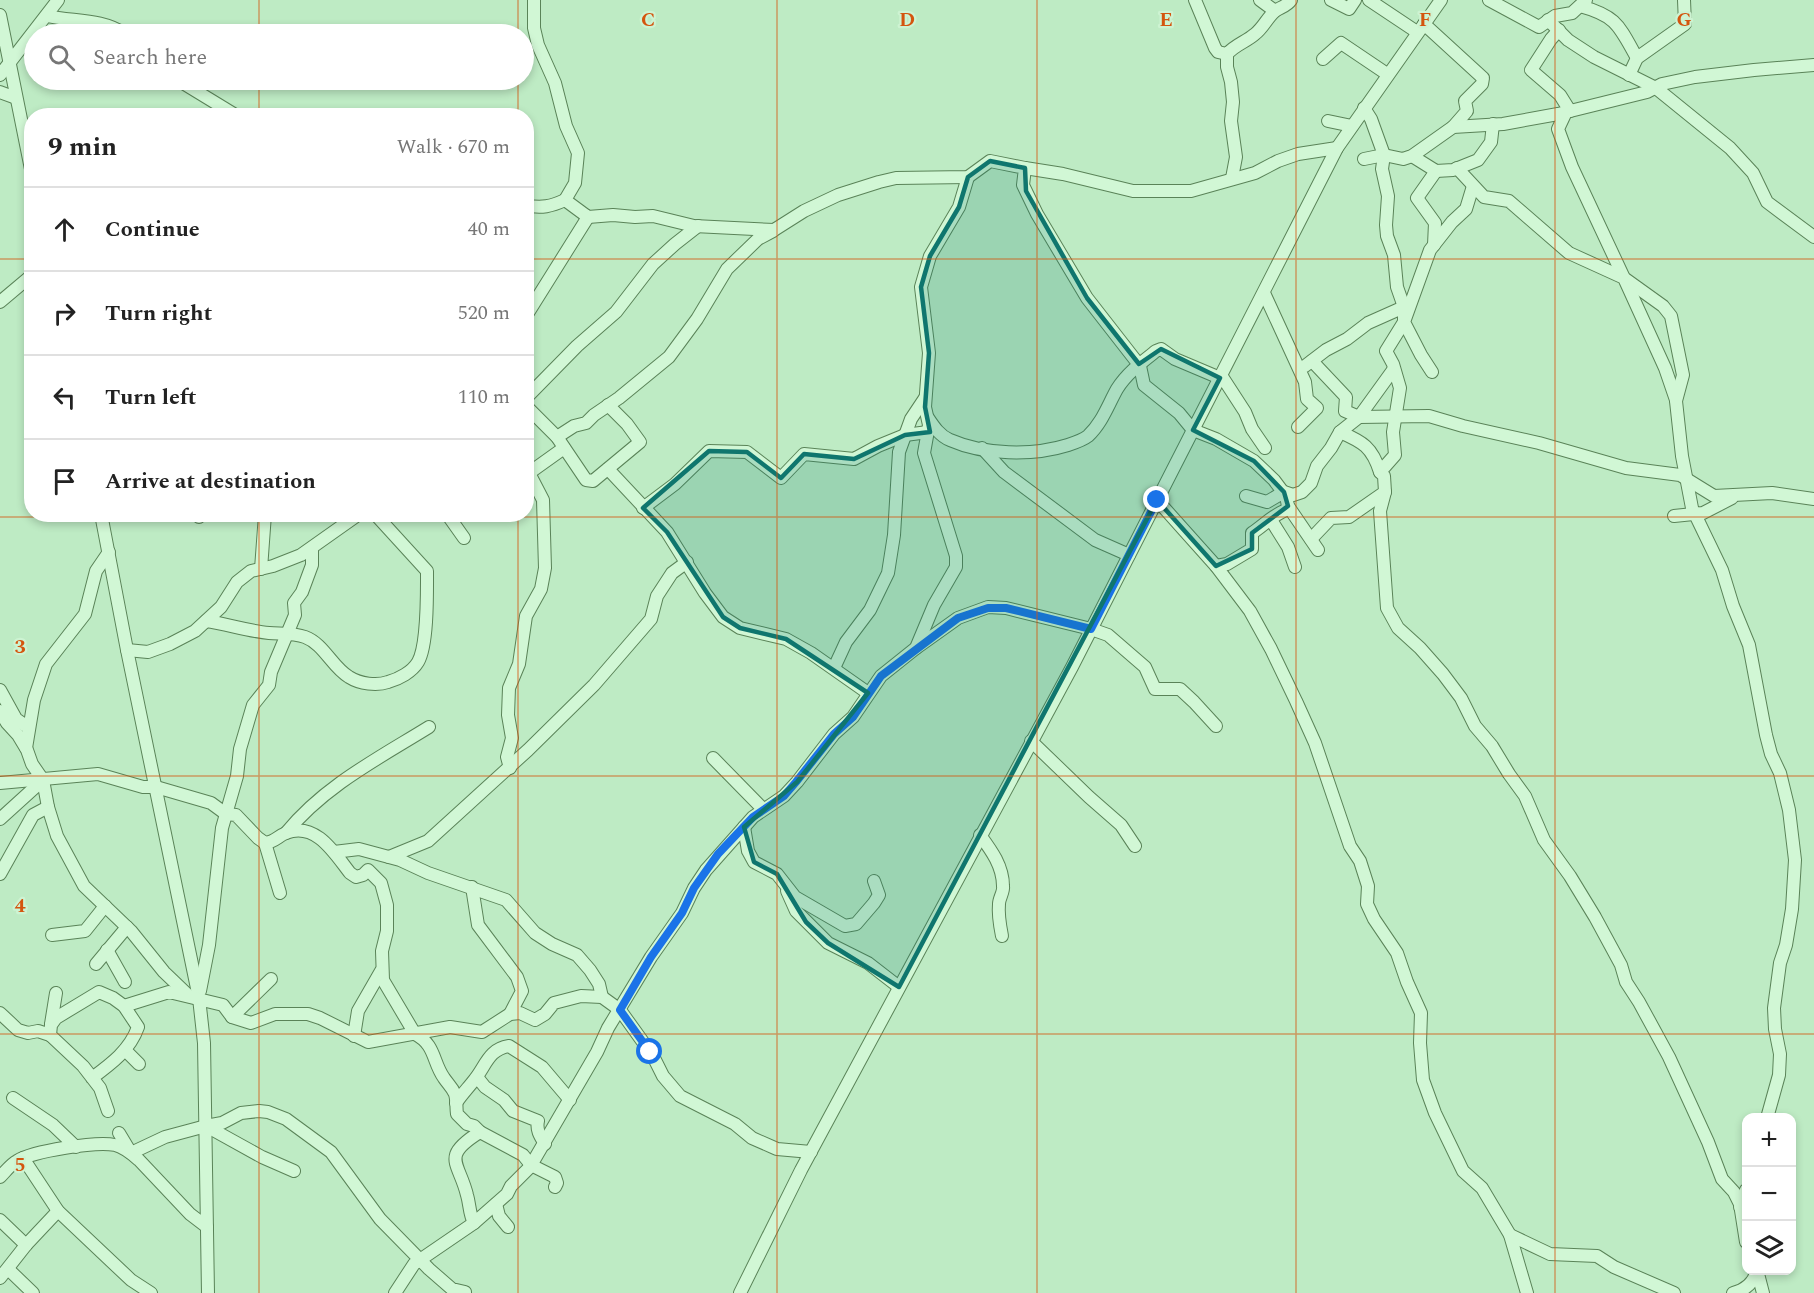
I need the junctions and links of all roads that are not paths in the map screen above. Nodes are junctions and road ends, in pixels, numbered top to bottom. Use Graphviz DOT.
graph roads {
  1 [pos="58,0"];
  2 [pos="534,0"];
  3 [pos="1195,0"];
  4 [pos="1260,0"];
  5 [pos="1291,0"];
  6 [pos="1331,0"];
  7 [pos="1355,0"];
  8 [pos="1369,0"];
  9 [pos="1441,0"];
  10 [pos="1684,0"];
  11 [pos="1492,1"];
  12 [pos="1583,3"];
  13 [pos="1275,11"];
  14 [pos="0,15"];
  15 [pos="47,16"];
  16 [pos="1548,20"];
  17 [pos="41,24"];
  18 [pos="103,24"];
  19 [pos="1420,28"];
  20 [pos="1559,30"];
  21 [pos="24,45"];
  22 [pos="1227,54"];
  23 [pos="1636,58"];
  24 [pos="1323,59"];
  25 [pos="10,63"];
  26 [pos="1814,65"];
  27 [pos="1387,74"];
  28 [pos="0,75"];
  29 [pos="1629,75"];
  30 [pos="1656,87"];
  31 [pos="194,90"];
  32 [pos="0,93"];
  33 [pos="16,98"];
  34 [pos="224,108"];
  35 [pos="1364,108"];
  36 [pos="1568,111"];
  37 [pos="1328,121"];
  38 [pos="24,123"];
  39 [pos="1493,124"];
  40 [pos="1352,126"];
  41 [pos="1453,127"];
  42 [pos="1337,148"];
  43 [pos="1384,156"];
  44 [pos="1412,156"];
  45 [pos="1364,159"];
  46 [pos="1025,168"];
  47 [pos="1457,168"];
  48 [pos="1436,171"];
  49 [pos="968,177"];
  50 [pos="1232,178"];
  51 [pos="1473,186"];
  52 [pos="565,200"];
  53 [pos="534,207"];
  54 [pos="588,217"];
  55 [pos="698,226"];
  56 [pos="774,230"];
  57 [pos="1814,237"];
  58 [pos="1434,245"];
  59 [pos="1624,278"];
  60 [pos="24,282"];
  61 [pos="1264,293"];
  62 [pos="0,302"];
  63 [pos="534,303"];
  64 [pos="1404,307"];
  65 [pos="1249,319"];
  66 [pos="1404,322"];
  67 [pos="1278,325"];
  68 [pos="1312,361"];
  69 [pos="1139,364"];
  70 [pos="1394,370"];
  71 [pos="1299,371"];
  72 [pos="1432,372"];
  73 [pos="1221,376"];
  74 [pos="534,390"];
  75 [pos="925,398"];
  76 [pos="1676,401"];
  77 [pos="609,405"];
  78 [pos="534,414"];
  79 [pos="927,416"];
  80 [pos="1359,417"];
  81 [pos="1395,418"];
  82 [pos="1298,427"];
  83 [pos="1193,430"];
  84 [pos="928,432"];
  85 [pos="1340,432"];
  86 [pos="905,435"];
  87 [pos="557,437"];
  88 [pos="564,448"];
  89 [pos="982,448"];
  90 [pos="1265,448"];
  91 [pos="534,469"];
  92 [pos="608,469"];
  93 [pos="1380,471"];
  94 [pos="1687,479"];
  95 [pos="534,483"];
  96 [pos="1284,492"];
  97 [pos="1385,492"];
  98 [pos="1246,496"];
  99 [pos="1735,496"];
  100 [pos="1814,499"];
  101 [pos="1157,500"];
  102 [pos="1288,506"];
  103 [pos="643,508"];
  104 [pos="1695,513"];
  105 [pos="1674,516"];
  106 [pos="1271,520"];
  107 [pos="105,522"];
  108 [pos="264,522"];
  109 [pos="348,522"];
  110 [pos="382,522"];
  111 [pos="453,522"];
  112 [pos="464,538"];
  113 [pos="1311,538"];
  114 [pos="312,548"];
  115 [pos="1318,550"];
  116 [pos="109,552"];
  117 [pos="1129,555"];
  118 [pos="687,562"];
  119 [pos="1216,566"];
  120 [pos="1295,567"];
  121 [pos="261,569"];
  122 [pos="206,621"];
  123 [pos="1091,629"];
  124 [pos="288,634"];
  125 [pos="916,648"];
  126 [pos="127,650"];
  127 [pos="834,668"];
  128 [pos="0,690"];
  129 [pos="868,693"];
  130 [pos="0,711"];
  131 [pos="1215,726"];
  132 [pos="429,727"];
  133 [pos="29,728"];
  134 [pos="0,734"];
  135 [pos="18,735"];
  136 [pos="1031,741"];
  137 [pos="26,748"];
  138 [pos="713,758"];
  139 [pos="510,768"];
  140 [pos="43,780"];
  141 [pos="0,783"];
  142 [pos="156,787"];
  143 [pos="48,807"];
  144 [pos="763,809"];
  145 [pos="226,814"];
  146 [pos="0,819"];
  147 [pos="744,827"];
  148 [pos="286,833"];
  149 [pos="980,835"];
  150 [pos="265,843"];
  151 [pos="1135,846"];
  152 [pos="334,852"];
  153 [pos="389,857"];
  154 [pos="0,874"];
  155 [pos="874,881"];
  156 [pos="472,887"];
  157 [pos="786,887"];
  158 [pos="280,893"];
  159 [pos="105,906"];
  160 [pos="127,927"];
  161 [pos="52,935"];
  162 [pos="1002,936"];
  163 [pos="107,950"];
  164 [pos="96,964"];
  165 [pos="381,971"];
  166 [pos="271,979"];
  167 [pos="125,982"];
  168 [pos="899,987"];
  169 [pos="57,993"];
  170 [pos="194,997"];
  171 [pos="602,997"];
  172 [pos="124,1006"];
  173 [pos="620,1010"];
  174 [pos="0,1013"];
  175 [pos="510,1014"];
  176 [pos="232,1017"];
  177 [pos="0,1024"];
  178 [pos="18,1030"];
  179 [pos="51,1030"];
  180 [pos="415,1034"];
  181 [pos="354,1036"];
  182 [pos="125,1050"];
  183 [pos="139,1064"];
  184 [pos="477,1077"];
  185 [pos="92,1078"];
  186 [pos="13,1098"];
  187 [pos="570,1100"];
  188 [pos="456,1103"];
  189 [pos="108,1111"];
  190 [pos="1768,1113"];
  191 [pos="206,1126"];
  192 [pos="480,1132"];
  193 [pos="119,1133"];
  194 [pos="545,1144"];
  195 [pos="76,1147"];
  196 [pos="812,1152"];
  197 [pos="131,1153"];
  198 [pos="23,1158"];
  199 [pos="531,1165"];
  200 [pos="294,1171"];
  201 [pos="0,1177"];
  202 [pos="555,1187"];
  203 [pos="1742,1201"];
  204 [pos="496,1204"];
  205 [pos="1740,1207"];
  206 [pos="58,1211"];
  207 [pos="0,1220"];
  208 [pos="1742,1221"];
  209 [pos="474,1223"];
  210 [pos="207,1227"];
  211 [pos="508,1227"];
  212 [pos="1510,1235"];
  213 [pos="26,1245"];
  214 [pos="420,1260"];
  215 [pos="4,1273"];
  216 [pos="1756,1275"];
  217 [pos="1758,1275"];
  218 [pos="465,1292"];
  219 [pos="33,1293"];
  220 [pos="151,1293"];
  221 [pos="208,1293"];
  222 [pos="395,1293"];
  223 [pos="447,1293"];
  224 [pos="740,1293"];
  225 [pos="1527,1293"];
  226 [pos="1674,1293"];
  227 [pos="1732,1293"];
  228 [pos="1763,1293"];
  1 -- 15 [label="street"];
  2 -- 52 [label="street"];
  3 -- 22 [label="street"];
  4 -- 13 [label="street"];
  5 -- 13 [label="street"];
  6 -- 7 [label="street"];
  8 -- 19 [label="street"];
  9 -- 19 [label="street"];
  10 -- 23 [label="street"];
  11 -- 16 [label="street"];
  12 -- 16 [label="street"];
  12 -- 23 [label="street"];
  13 -- 22 [label="street"];
  14 -- 25 [label="street"];
  15 -- 17 [label="street"];
  15 -- 18 [label="street"];
  16 -- 20 [label="street"];
  19 -- 27 [label="street"];
  19 -- 41 [label="street"];
  20 -- 29 [label="street"];
  20 -- 36 [label="street"];
  21 -- 25 [label="street"];
  22 -- 50 [label="street"];
  23 -- 29 [label="street"];
  24 -- 27 [label="street"];
  25 -- 28 [label="street"];
  25 -- 33 [label="street"];
  26 -- 30 [label="street"];
  27 -- 35 [label="street"];
  29 -- 30 [label="street"];
  30 -- 36 [label="street"];
  30 -- 57 [label="street"];
  31 -- 34 [label="street"];
  32 -- 33 [label="street"];
  33 -- 38 [label="street"];
  35 -- 40 [label="street"];
  35 -- 43 [label="street"];
  36 -- 39 [label="street"];
  36 -- 59 [label="street"];
  37 -- 40 [label="street"];
  39 -- 41 [label="street"];
  39 -- 47 [label="street"];
  40 -- 42 [label="street"];
  41 -- 44 [label="street"];
  42 -- 50 [label="street"];
  42 -- 61 [label="street"];
  43 -- 44 [label="street"];
  43 -- 45 [label="street"];
  43 -- 64 [label="street"];
  44 -- 48 [label="street"];
  46 -- 49 [label="street"];
  46 -- 50 [label="street"];
  46 -- 69 [label="street"];
  47 -- 48 [label="street"];
  47 -- 51 [label="street"];
  48 -- 58 [label="street"];
  49 -- 56 [label="street"];
  49 -- 75 [label="street"];
  51 -- 58 [label="street"];
  51 -- 59 [label="street"];
  52 -- 53 [label="street"];
  52 -- 54 [label="street"];
  54 -- 55 [label="street"];
  54 -- 63 [label="street"];
  55 -- 56 [label="street"];
  55 -- 74 [label="street"];
  56 -- 77 [label="street"];
  58 -- 66 [label="street"];
  59 -- 76 [label="street"];
  59 -- 76 [label="street"];
  60 -- 62 [label="street"];
  61 -- 65 [label="street"];
  61 -- 67 [label="street"];
  64 -- 66 [label="street"];
  64 -- 68 [label="street"];
  65 -- 67 [label="street"];
  65 -- 73 [label="street"];
  66 -- 70 [label="street"];
  66 -- 72 [label="street"];
  67 -- 71 [label="street"];
  68 -- 71 [label="street"];
  68 -- 80 [label="street"];
  69 -- 73 [label="street"];
  69 -- 83 [label="street"];
  69 -- 89 [label="street"];
  70 -- 80 [label="street"];
  70 -- 81 [label="street"];
  71 -- 82 [label="street"];
  73 -- 83 [label="street"];
  73 -- 90 [label="street"];
  75 -- 79 [label="street"];
  75 -- 86 [label="street"];
  76 -- 94 [label="street"];
  77 -- 87 [label="street"];
  77 -- 92 [label="street"];
  78 -- 87 [label="street"];
  79 -- 84 [label="street"];
  79 -- 89 [label="street"];
  80 -- 81 [label="street"];
  80 -- 85 [label="street"];
  81 -- 93 [label="street"];
  81 -- 94 [label="street"];
  83 -- 96 [label="street"];
  83 -- 101 [label="street"];
  84 -- 86 [label="street"];
  84 -- 125 [label="street"];
  85 -- 93 [label="street"];
  85 -- 96 [label="street"];
  86 -- 103 [label="street"];
  86 -- 127 [label="street"];
  87 -- 88 [label="street"];
  88 -- 91 [label="street"];
  88 -- 92 [label="street"];
  89 -- 117 [label="street"];
  92 -- 103 [label="street"];
  93 -- 97 [label="street"];
  94 -- 99 [label="street"];
  94 -- 104 [label="street"];
  95 -- 139 [label="street"];
  96 -- 98 [label="street"];
  96 -- 102 [label="street"];
  97 -- 113 [label="street"];
  97 -- 205 [label="street"];
  99 -- 100 [label="street"];
  99 -- 104 [label="street"];
  101 -- 117 [label="street"];
  101 -- 119 [label="street"];
  102 -- 106 [label="street"];
  102 -- 113 [label="street"];
  103 -- 118 [label="street"];
  104 -- 105 [label="street"];
  104 -- 190 [label="street"];
  106 -- 119 [label="street"];
  106 -- 120 [label="street"];
  107 -- 116 [label="street"];
  108 -- 121 [label="street"];
  109 -- 114 [label="street"];
  110 -- 124 [label="street"];
  111 -- 112 [label="street"];
  113 -- 115 [label="street"];
  114 -- 121 [label="street"];
  114 -- 124 [label="street"];
  116 -- 126 [label="street"];
  116 -- 133 [label="street"];
  117 -- 123 [label="street"];
  118 -- 127 [label="street"];
  118 -- 139 [label="street"];
  119 -- 212 [label="street"];
  121 -- 122 [label="street"];
  122 -- 124 [label="street"];
  122 -- 126 [label="street"];
  123 -- 125 [label="street"];
  123 -- 131 [label="street"];
  123 -- 136 [label="street"];
  124 -- 145 [label="street"];
  125 -- 129 [label="street"];
  126 -- 142 [label="street"];
  127 -- 129 [label="street"];
  128 -- 133 [label="street"];
  129 -- 144 [label="street"];
  130 -- 135 [label="street"];
  132 -- 148 [label="street"];
  133 -- 137 [label="street"];
  134 -- 135 [label="street"];
  135 -- 137 [label="street"];
  136 -- 149 [label="street"];
  136 -- 151 [label="street"];
  137 -- 140 [label="street"];
  138 -- 144 [label="street"];
  139 -- 153 [label="street"];
  140 -- 141 [label="street"];
  140 -- 142 [label="street"];
  140 -- 143 [label="street"];
  140 -- 146 [label="street"];
  142 -- 145 [label="street"];
  142 -- 170 [label="street"];
  143 -- 154 [label="street"];
  143 -- 159 [label="street"];
  144 -- 147 [label="street"];
  145 -- 150 [label="street"];
  145 -- 170 [label="street"];
  147 -- 157 [label="street"];
  147 -- 173 [label="street"];
  148 -- 150 [label="street"];
  148 -- 152 [label="street"];
  149 -- 162 [label="street"];
  149 -- 168 [label="street"];
  150 -- 158 [label="street"];
  152 -- 153 [label="street"];
  152 -- 165 [label="street"];
  153 -- 156 [label="street"];
  155 -- 157 [label="street"];
  156 -- 171 [label="street"];
  156 -- 175 [label="street"];
  157 -- 168 [label="street"];
  159 -- 160 [label="street"];
  159 -- 161 [label="street"];
  160 -- 163 [label="street"];
  160 -- 170 [label="street"];
  163 -- 164 [label="street"];
  163 -- 167 [label="street"];
  165 -- 180 [label="street"];
  165 -- 181 [label="street"];
  166 -- 176 [label="street"];
  168 -- 196 [label="street"];
  169 -- 179 [label="street"];
  170 -- 172 [label="street"];
  170 -- 176 [label="street"];
  170 -- 191 [label="street"];
  171 -- 173 [label="street"];
  171 -- 175 [label="street"];
  172 -- 179 [label="street"];
  172 -- 182 [label="street"];
  173 -- 187 [label="street"];
  173 -- 196 [label="street"];
  174 -- 178 [label="street"];
  175 -- 180 [label="street"];
  176 -- 181 [label="street"];
  177 -- 178 [label="street"];
  178 -- 179 [label="street"];
  179 -- 185 [label="street"];
  180 -- 181 [label="street"];
  180 -- 188 [label="street"];
  182 -- 183 [label="street"];
  182 -- 185 [label="street"];
  184 -- 187 [label="street"];
  184 -- 188 [label="street"];
  184 -- 194 [label="street"];
  185 -- 189 [label="street"];
  186 -- 195 [label="street"];
  187 -- 194 [label="street"];
  188 -- 192 [label="street"];
  191 -- 197 [label="street"];
  191 -- 200 [label="street"];
  191 -- 210 [label="street"];
  191 -- 214 [label="street"];
  192 -- 199 [label="street"];
  192 -- 209 [label="street"];
  193 -- 197 [label="street"];
  194 -- 199 [label="street"];
  195 -- 197 [label="street"];
  195 -- 198 [label="street"];
  196 -- 224 [label="street"];
  197 -- 210 [label="street"];
  198 -- 201 [label="street"];
  198 -- 206 [label="street"];
  199 -- 202 [label="street"];
  199 -- 204 [label="street"];
  203 -- 205 [label="street"];
  204 -- 209 [label="street"];
  204 -- 211 [label="street"];
  205 -- 208 [label="street"];
  206 -- 213 [label="street"];
  206 -- 220 [label="street"];
  207 -- 213 [label="street"];
  209 -- 214 [label="street"];
  210 -- 221 [label="street"];
  212 -- 225 [label="street"];
  212 -- 226 [label="street"];
  213 -- 215 [label="street"];
  214 -- 218 [label="street"];
  214 -- 222 [label="street"];
  214 -- 223 [label="street"];
  215 -- 219 [label="street"];
  216 -- 227 [label="street"];
  217 -- 228 [label="street"];
}
